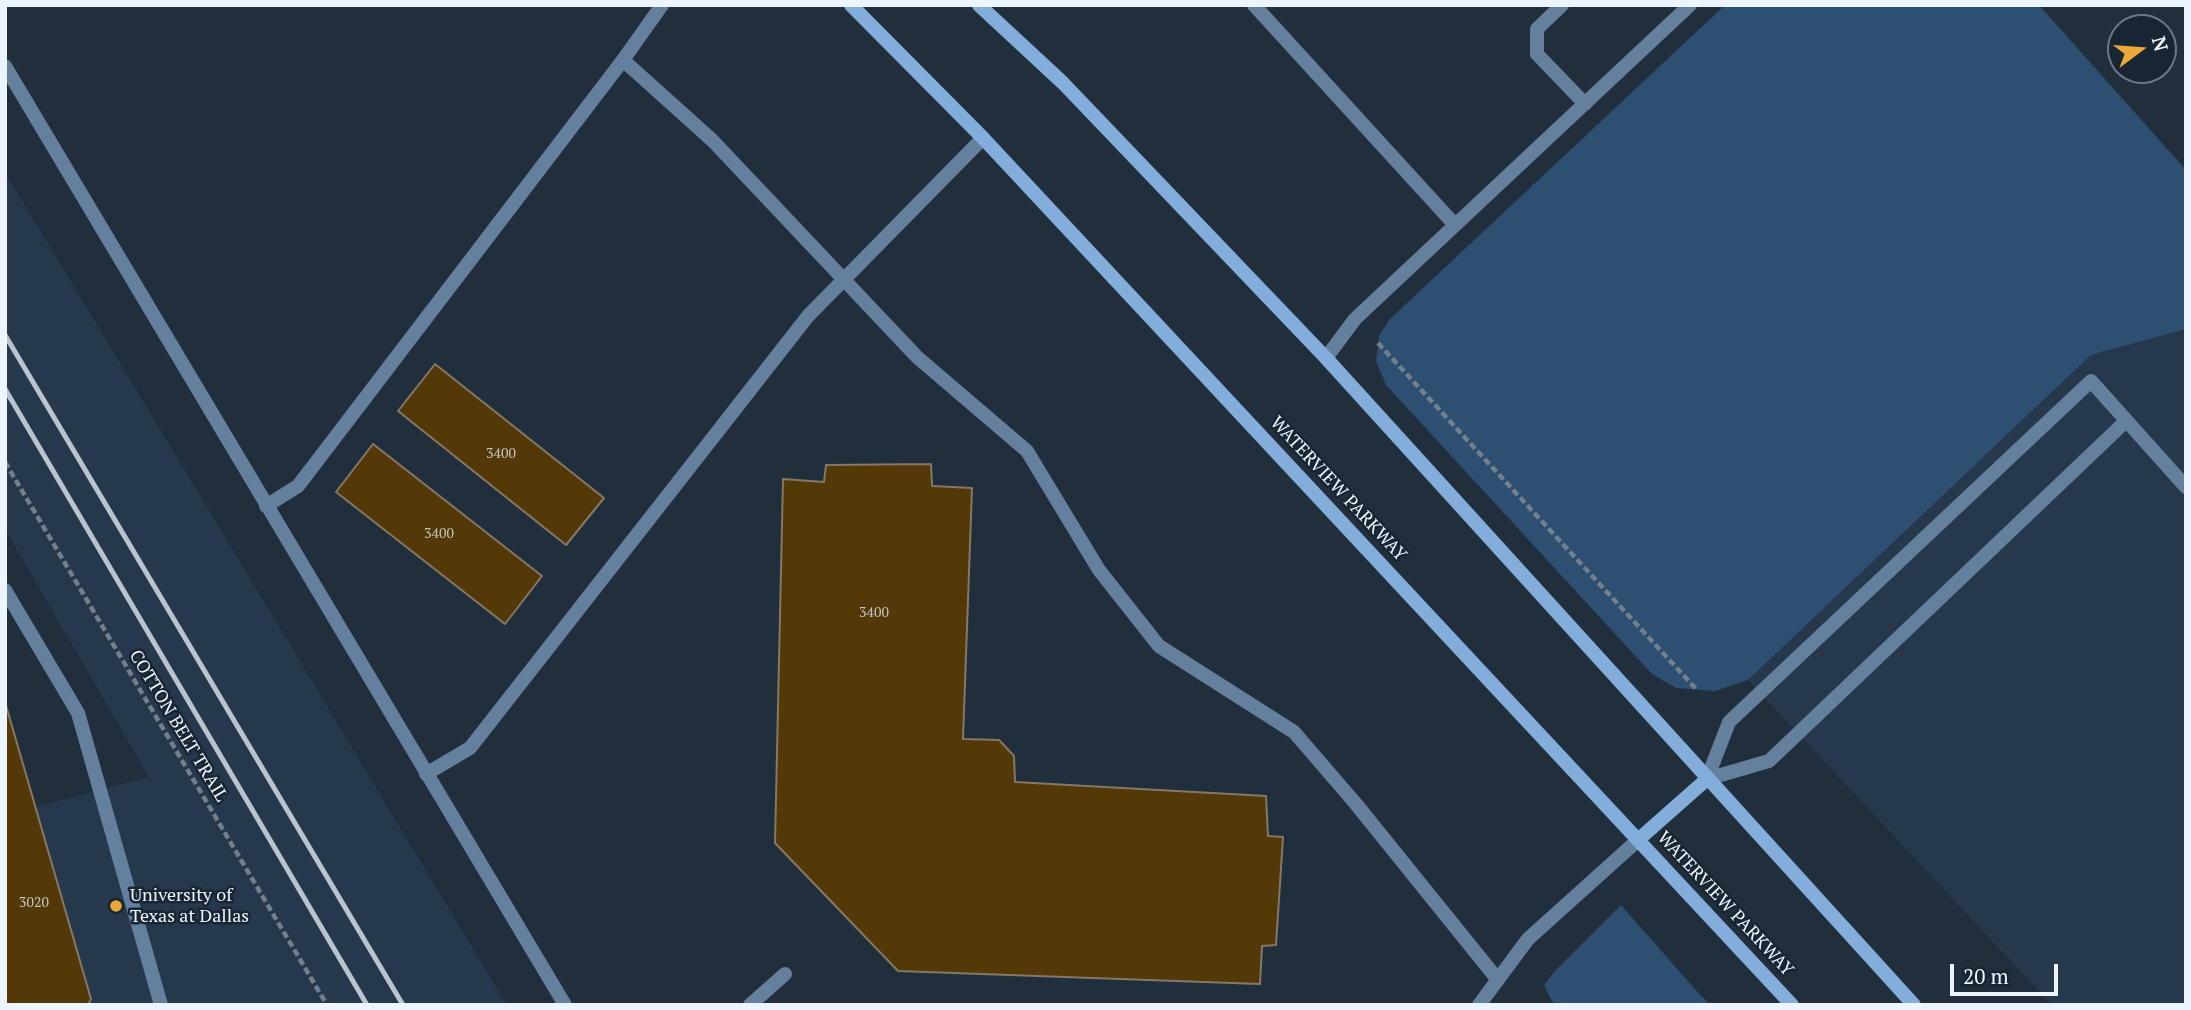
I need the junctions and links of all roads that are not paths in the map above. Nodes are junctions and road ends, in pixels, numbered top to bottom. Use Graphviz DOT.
graph roads {
  1 [pos="662,5"];
  2 [pos="851,5"];
  3 [pos="979,5"];
  4 [pos="1254,5"];
  5 [pos="1562,5"];
  6 [pos="1690,5"];
  7 [pos="623,60"];
  8 [pos="5,66"];
  9 [pos="1585,104"];
  10 [pos="983,138"];
  11 [pos="1455,225"];
  12 [pos="843,280"];
  13 [pos="1326,358"];
  14 [pos="2126,421"];
  15 [pos="2186,487"];
  16 [pos="266,506"];
  17 [pos="5,590"];
  18 [pos="426,774"];
  19 [pos="1707,779"];
  20 [pos="1638,840"];
  21 [pos="785,974"];
  22 [pos="1498,980"];
  23 [pos="161,1005"];
  24 [pos="565,1005"];
  25 [pos="750,1005"];
  26 [pos="1479,1005"];
  27 [pos="1792,1005"];
  28 [pos="1914,1005"];
  1 -- 7 [label="lane"];
  2 -- 10 [label="main road, WATERVIEW PARKWAY"];
  3 -- 13 [label="main road"];
  4 -- 11 [label="lane"];
  5 -- 9 [label="lane"];
  6 -- 9 [label="lane"];
  7 -- 12 [label="lane"];
  7 -- 16 [label="lane"];
  8 -- 16 [label="lane"];
  9 -- 11 [label="lane"];
  10 -- 12 [label="lane"];
  10 -- 20 [label="main road, WATERVIEW PARKWAY"];
  11 -- 13 [label="lane"];
  12 -- 18 [label="lane"];
  12 -- 22 [label="lane"];
  13 -- 19 [label="main road"];
  14 -- 15 [label="lane"];
  14 -- 19 [label="lane"];
  14 -- 19 [label="lane"];
  16 -- 18 [label="lane"];
  17 -- 23 [label="lane"];
  18 -- 24 [label="lane"];
  19 -- 20 [label="main road"];
  19 -- 28 [label="main road"];
  20 -- 22 [label="lane"];
  20 -- 27 [label="main road, WATERVIEW PARKWAY"];
  21 -- 25 [label="lane"];
  22 -- 26 [label="lane"];
}
